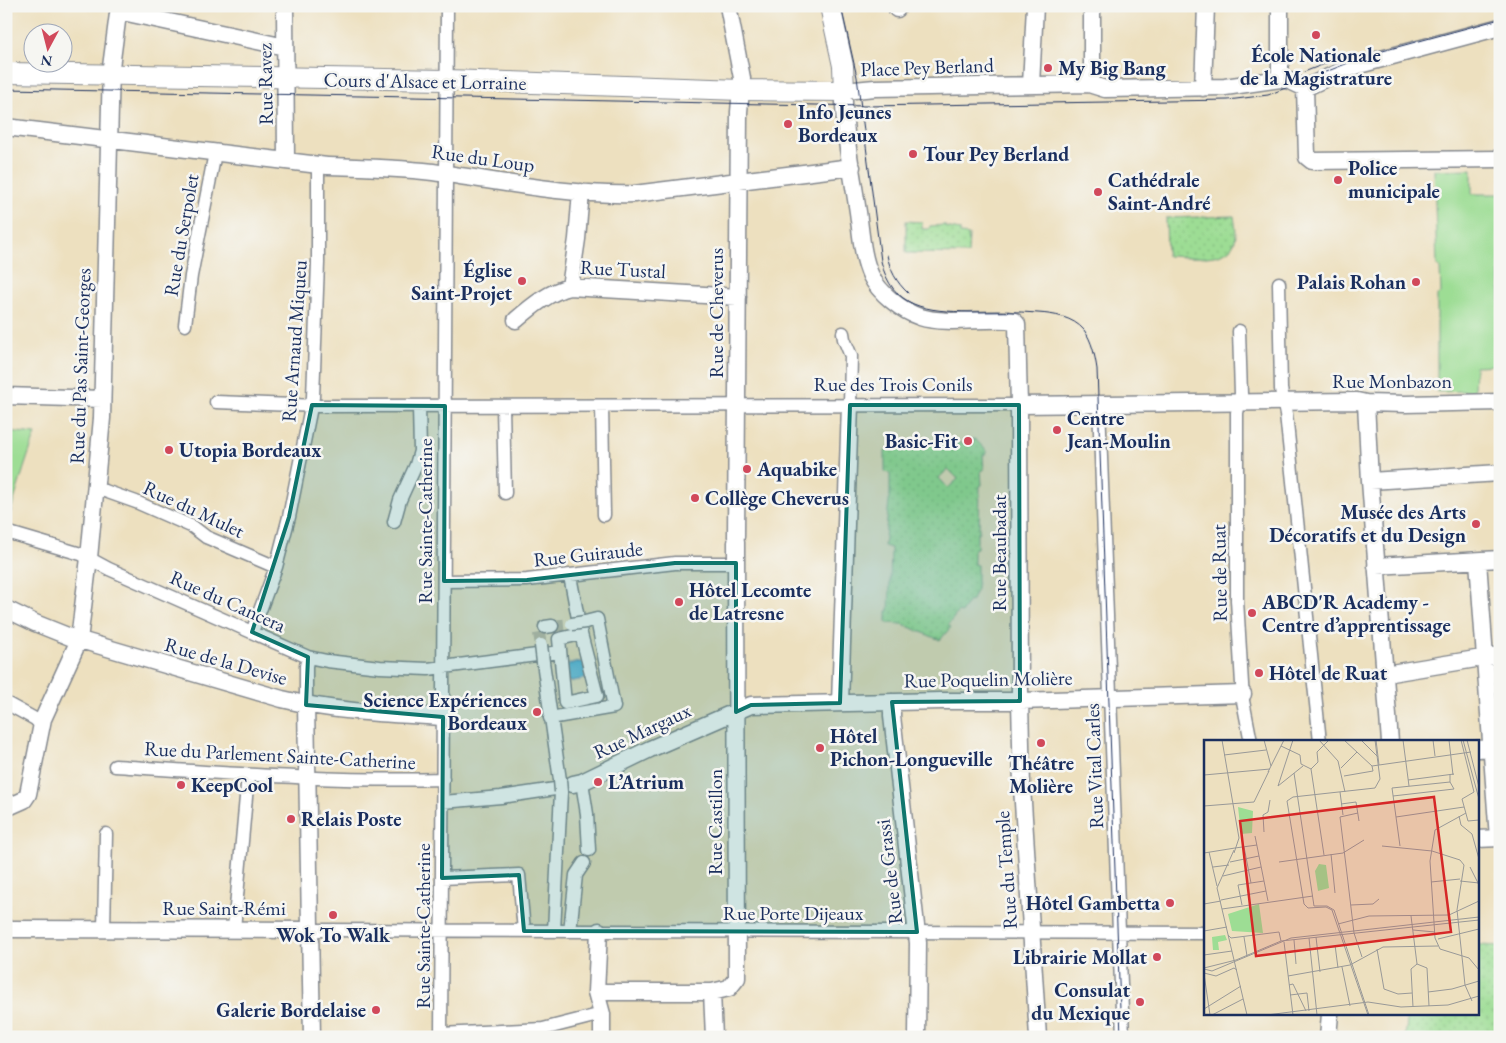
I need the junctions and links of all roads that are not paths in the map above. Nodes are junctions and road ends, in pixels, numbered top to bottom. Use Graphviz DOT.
graph roads {
  1 [pos="285,6"];
  2 [pos="447,6"];
  3 [pos="728,6"];
  4 [pos="830,6"];
  5 [pos="1035,6"];
  6 [pos="1092,6"];
  7 [pos="1206,6"];
  8 [pos="1280,6"];
  9 [pos="119,8"];
  10 [pos="1500,27"];
  11 [pos="285,46"];
  12 [pos="6,73"];
  13 [pos="111,74"];
  14 [pos="286,78"];
  15 [pos="1280,79"];
  16 [pos="447,80"];
  17 [pos="1089,84"];
  18 [pos="1031,85"];
  19 [pos="1203,88"];
  20 [pos="1305,88"];
  21 [pos="741,90"];
  22 [pos="844,91"];
  23 [pos="6,127"];
  24 [pos="108,140"];
  25 [pos="215,153"];
  26 [pos="1500,159"];
  27 [pos="286,161"];
  28 [pos="318,165"];
  29 [pos="852,167"];
  30 [pos="446,174"];
  31 [pos="738,181"];
  32 [pos="581,192"];
  33 [pos="1279,282"];
  34 [pos="570,287"];
  35 [pos="738,297"];
  36 [pos="516,320"];
  37 [pos="185,325"];
  38 [pos="1239,331"];
  39 [pos="843,333"];
  40 [pos="1018,333"];
  41 [pos="6,396"];
  42 [pos="107,399"];
  43 [pos="216,402"];
  44 [pos="1283,402"];
  45 [pos="1500,402"];
  46 [pos="1239,403"];
  47 [pos="1366,403"];
  48 [pos="312,405"];
  49 [pos="1019,405"];
  50 [pos="1099,405"];
  51 [pos="419,406"];
  52 [pos="445,406"];
  53 [pos="602,406"];
  54 [pos="737,406"];
  55 [pos="850,406"];
  56 [pos="503,407"];
  57 [pos="1500,473"];
  58 [pos="1370,481"];
  59 [pos="96,490"];
  60 [pos="505,493"];
  61 [pos="604,515"];
  62 [pos="394,522"];
  63 [pos="6,532"];
  64 [pos="89,558"];
  65 [pos="1500,559"];
  66 [pos="1478,561"];
  67 [pos="736,563"];
  68 [pos="1376,566"];
  69 [pos="276,567"];
  70 [pos="570,576"];
  71 [pos="444,581"];
  72 [pos="6,609"];
  73 [pos="572,624"];
  74 [pos="583,628"];
  75 [pos="252,632"];
  76 [pos="80,640"];
  77 [pos="541,645"];
  78 [pos="1492,656"];
  79 [pos="308,657"];
  80 [pos="554,659"];
  81 [pos="444,667"];
  82 [pos="1385,674"];
  83 [pos="1243,694"];
  84 [pos="1110,698"];
  85 [pos="1020,701"];
  86 [pos="892,702"];
  87 [pos="6,703"];
  88 [pos="840,703"];
  89 [pos="306,705"];
  90 [pos="736,712"];
  91 [pos="443,717"];
  92 [pos="550,718"];
  93 [pos="43,723"];
  94 [pos="1251,740"];
  95 [pos="1320,740"];
  96 [pos="1390,740"];
  97 [pos="1490,748"];
  98 [pos="115,766"];
  99 [pos="248,775"];
  100 [pos="307,779"];
  101 [pos="443,780"];
  102 [pos="566,786"];
  103 [pos="443,802"];
  104 [pos="9,807"];
  105 [pos="106,834"];
  106 [pos="1478,838"];
  107 [pos="1499,838"];
  108 [pos="589,850"];
  109 [pos="584,863"];
  110 [pos="442,878"];
  111 [pos="6,929"];
  112 [pos="104,929"];
  113 [pos="234,930"];
  114 [pos="310,930"];
  115 [pos="442,930"];
  116 [pos="524,931"];
  117 [pos="554,931"];
  118 [pos="570,931"];
  119 [pos="599,931"];
  120 [pos="737,931"];
  121 [pos="917,932"];
  122 [pos="1031,932"];
  123 [pos="1119,933"];
  124 [pos="1204,933"];
  125 [pos="596,992"];
  126 [pos="712,992"];
  127 [pos="602,1014"];
  128 [pos="1330,1016"];
  129 [pos="442,1035"];
  130 [pos="312,1037"];
  131 [pos="602,1037"];
  132 [pos="714,1037"];
  133 [pos="917,1037"];
  134 [pos="1038,1037"];
  135 [pos="1123,1037"];
  136 [pos="1328,1037"];
  1 -- 11 [label="street, Rue Ravez"];
  2 -- 16 [label="street, Rue Sainte-Catherine"];
  3 -- 21 [label="street, Rue de Cheverus"];
  4 -- 22 [label="street"];
  5 -- 18 [label="street"];
  6 -- 17 [label="street"];
  7 -- 19 [label="street"];
  8 -- 15 [label="street"];
  9 -- 11 [label="street"];
  9 -- 13 [label="street, Rue du Pas Saint-Georges"];
  10 -- 20 [label="street"];
  11 -- 14 [label="street, Rue Ravez"];
  12 -- 13 [label="street, Cours d'Alsace et Lorraine"];
  13 -- 14 [label="street, Cours d'Alsace et Lorraine"];
  13 -- 24 [label="street, Rue du Pas Saint-Georges"];
  14 -- 16 [label="street, Cours d'Alsace et Lorraine"];
  14 -- 27 [label="street, Rue Ravez"];
  15 -- 19 [label="street, Place Pey Berland"];
  15 -- 20 [label="street"];
  16 -- 21 [label="street, Cours d'Alsace et Lorraine"];
  16 -- 30 [label="street, Rue Sainte-Catherine"];
  17 -- 18 [label="street, Place Pey Berland"];
  17 -- 19 [label="street, Place Pey Berland"];
  18 -- 22 [label="street, Place Pey Berland"];
  20 -- 26 [label="street"];
  21 -- 22 [label="street, Cours d'Alsace et Lorraine"];
  21 -- 31 [label="street, Rue de Cheverus"];
  22 -- 29 [label="street, Place Pey Berland"];
  23 -- 24 [label="street, Rue du Loup"];
  24 -- 25 [label="street, Rue du Loup"];
  24 -- 42 [label="street, Rue du Pas Saint-Georges"];
  25 -- 27 [label="street, Rue du Loup"];
  25 -- 37 [label="street, Rue du Serpolet"];
  27 -- 28 [label="street, Rue du Loup"];
  28 -- 30 [label="street, Rue du Loup"];
  28 -- 48 [label="street, Rue Arnaud Miqueu"];
  29 -- 31 [label="street, Rue du Loup"];
  29 -- 40 [label="street, Place Pey Berland"];
  30 -- 32 [label="street, Rue du Loup"];
  30 -- 52 [label="street, Rue Sainte-Catherine"];
  31 -- 32 [label="street, Rue du Loup"];
  31 -- 35 [label="street, Rue de Cheverus"];
  32 -- 34 [label="street"];
  33 -- 44 [label="street"];
  34 -- 35 [label="street, Rue Tustal"];
  34 -- 36 [label="street, Rue Tustal"];
  35 -- 54 [label="street, Rue de Cheverus"];
  38 -- 46 [label="street, Rue de Ruat"];
  39 -- 55 [label="street"];
  40 -- 49 [label="street, Rue Beaubadat"];
  41 -- 42 [label="street"];
  42 -- 59 [label="street, Rue du Pas Saint-Georges"];
  43 -- 48 [label="street, Rue des Trois Conils"];
  44 -- 46 [label="street, Rue des Trois Conils"];
  44 -- 47 [label="street, Rue Monbazon"];
  44 -- 95 [label="street"];
  45 -- 47 [label="street, Rue Monbazon"];
  46 -- 50 [label="street, Rue des Trois Conils"];
  46 -- 83 [label="street, Rue de Ruat"];
  47 -- 58 [label="street"];
  48 -- 51 [label="street, Rue des Trois Conils"];
  48 -- 69 [label="street, Rue Arnaud Miqueu"];
  49 -- 50 [label="street, Rue des Trois Conils"];
  49 -- 55 [label="street, Rue des Trois Conils"];
  49 -- 85 [label="street, Rue Beaubadat"];
  50 -- 84 [label="street, Rue Vital Carles"];
  51 -- 52 [label="street, Rue des Trois Conils"];
  51 -- 62 [label="street"];
  52 -- 56 [label="street, Rue des Trois Conils"];
  52 -- 71 [label="street, Rue Sainte-Catherine"];
  53 -- 54 [label="street, Rue des Trois Conils"];
  53 -- 56 [label="street, Rue des Trois Conils"];
  53 -- 61 [label="street"];
  54 -- 55 [label="street, Rue des Trois Conils"];
  54 -- 67 [label="street, Rue de Cheverus"];
  55 -- 88 [label="street"];
  56 -- 60 [label="street"];
  57 -- 58 [label="street"];
  58 -- 68 [label="street"];
  59 -- 64 [label="street, Rue du Pas Saint-Georges"];
  59 -- 69 [label="street, Rue du Mulet"];
  63 -- 64 [label="street, Rue du Cancera"];
  64 -- 75 [label="street, Rue du Cancera"];
  64 -- 76 [label="street, Rue du Pas Saint-Georges"];
  65 -- 66 [label="street"];
  66 -- 68 [label="street"];
  66 -- 78 [label="street"];
  67 -- 70 [label="street, Rue Guiraude"];
  67 -- 90 [label="street, Rue de Cheverus"];
  68 -- 82 [label="street"];
  69 -- 75 [label="street, Rue Arnaud Miqueu"];
  70 -- 71 [label="street, Rue Guiraude"];
  70 -- 74 [label="street"];
  71 -- 81 [label="street, Rue Sainte-Catherine"];
  72 -- 76 [label="street, Rue de la Devise"];
  73 -- 74 [label="street, bridge"];
  74 -- 80 [label="street"];
  74 -- 80 [label="street"];
  74 -- 92 [label="street"];
  75 -- 79 [label="street, Rue du Cancera"];
  76 -- 89 [label="street, Rue de la Devise"];
  76 -- 93 [label="street, Rue du Pas Saint-Georges"];
  77 -- 80 [label="street, bridge"];
  78 -- 82 [label="street"];
  78 -- 97 [label="street"];
  79 -- 81 [label="street, Rue du Cancera"];
  79 -- 89 [label="street"];
  80 -- 81 [label="street, Rue du Cancera"];
  80 -- 92 [label="street"];
  81 -- 91 [label="street, Rue Sainte-Catherine"];
  82 -- 96 [label="street"];
  83 -- 84 [label="street, Rue Poquelin Molière"];
  83 -- 94 [label="street, Rue de Ruat"];
  84 -- 85 [label="street, Rue Poquelin Molière"];
  84 -- 123 [label="street, Rue Vital Carles"];
  85 -- 86 [label="street, Rue Poquelin Molière"];
  85 -- 122 [label="street, Rue du Temple"];
  86 -- 88 [label="street, Rue Poquelin Molière"];
  86 -- 121 [label="street, Rue de Grassi"];
  87 -- 93 [label="street"];
  88 -- 90 [label="street, Rue Poquelin Molière"];
  89 -- 91 [label="street, Rue de la Devise"];
  89 -- 100 [label="street"];
  90 -- 102 [label="street, Rue Margaux"];
  90 -- 120 [label="street, Rue Castillon"];
  91 -- 101 [label="street, Rue Sainte-Catherine"];
  92 -- 102 [label="street"];
  93 -- 104 [label="street, Rue du Pas Saint-Georges"];
  97 -- 107 [label="street"];
  98 -- 99 [label="street, Rue du Parlement Sainte-Catherine"];
  99 -- 100 [label="street, Rue du Parlement Sainte-Catherine"];
  99 -- 113 [label="street"];
  100 -- 101 [label="street, Rue du Parlement Sainte-Catherine"];
  100 -- 114 [label="street"];
  101 -- 103 [label="street, Rue Sainte-Catherine"];
  102 -- 103 [label="street, Rue Margaux"];
  102 -- 108 [label="street"];
  102 -- 117 [label="street"];
  103 -- 110 [label="street, Rue Sainte-Catherine"];
  105 -- 112 [label="street"];
  106 -- 107 [label="street"];
  109 -- 118 [label="street"];
  110 -- 115 [label="street, Rue Sainte-Catherine"];
  110 -- 116 [label="street"];
  111 -- 112 [label="street, Rue Saint-Rémi"];
  112 -- 113 [label="street, Rue Saint-Rémi"];
  113 -- 114 [label="street, Rue Saint-Rémi"];
  114 -- 115 [label="street, Rue Saint-Rémi"];
  114 -- 130 [label="street"];
  115 -- 116 [label="street, Rue Porte Dijeaux"];
  115 -- 129 [label="street, Rue Sainte-Catherine"];
  116 -- 117 [label="street, Rue Porte Dijeaux"];
  117 -- 118 [label="street, Rue Porte Dijeaux"];
  118 -- 119 [label="street, Rue Porte Dijeaux"];
  119 -- 120 [label="street, Rue Porte Dijeaux"];
  119 -- 125 [label="street"];
  120 -- 121 [label="street, Rue Porte Dijeaux"];
  120 -- 126 [label="street, Rue Castillon"];
  121 -- 122 [label="street, Rue Porte Dijeaux"];
  121 -- 133 [label="street, Rue de Grassi"];
  122 -- 123 [label="street, Rue Porte Dijeaux"];
  122 -- 134 [label="street, Rue du Temple"];
  123 -- 124 [label="street, Rue Porte Dijeaux"];
  123 -- 135 [label="street, Rue Vital Carles"];
  125 -- 126 [label="street"];
  125 -- 127 [label="street"];
  126 -- 132 [label="street"];
  127 -- 129 [label="street"];
  127 -- 131 [label="street"];
  128 -- 136 [label="street"];
}
